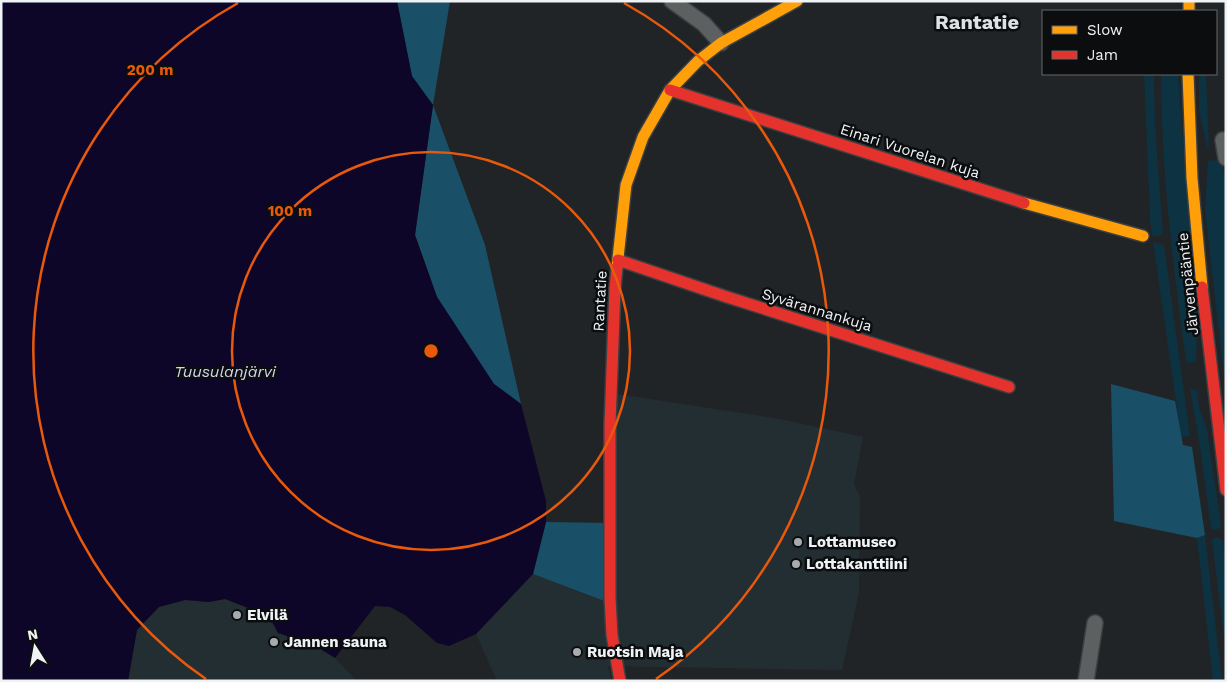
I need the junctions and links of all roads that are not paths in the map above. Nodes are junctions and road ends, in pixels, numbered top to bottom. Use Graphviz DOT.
graph roads {
  1 [pos="672,1"];
  2 [pos="797,1"];
  3 [pos="721,43"];
  4 [pos="1188,75"];
  5 [pos="670,90"];
  6 [pos="1224,140"];
  7 [pos="1226,158"];
  8 [pos="1143,236"];
  9 [pos="618,260"];
  10 [pos="1009,387"];
  11 [pos="1226,490"];
  12 [pos="1095,623"];
  13 [pos="620,681"];
  14 [pos="1086,681"];
  1 -- 3 [label="street"];
  2 -- 3 [label="street, Rantatie"];
  3 -- 5 [label="street, Rantatie"];
  4 -- 11 [label="street, Järvenpääntie"];
  5 -- 8 [label="street, Einari Vuorelan kuja"];
  5 -- 9 [label="street, Rantatie"];
  6 -- 7 [label="street"];
  9 -- 10 [label="street, Syvärannankuja"];
  9 -- 13 [label="street, Rantatie"];
  12 -- 14 [label="street"];
}
